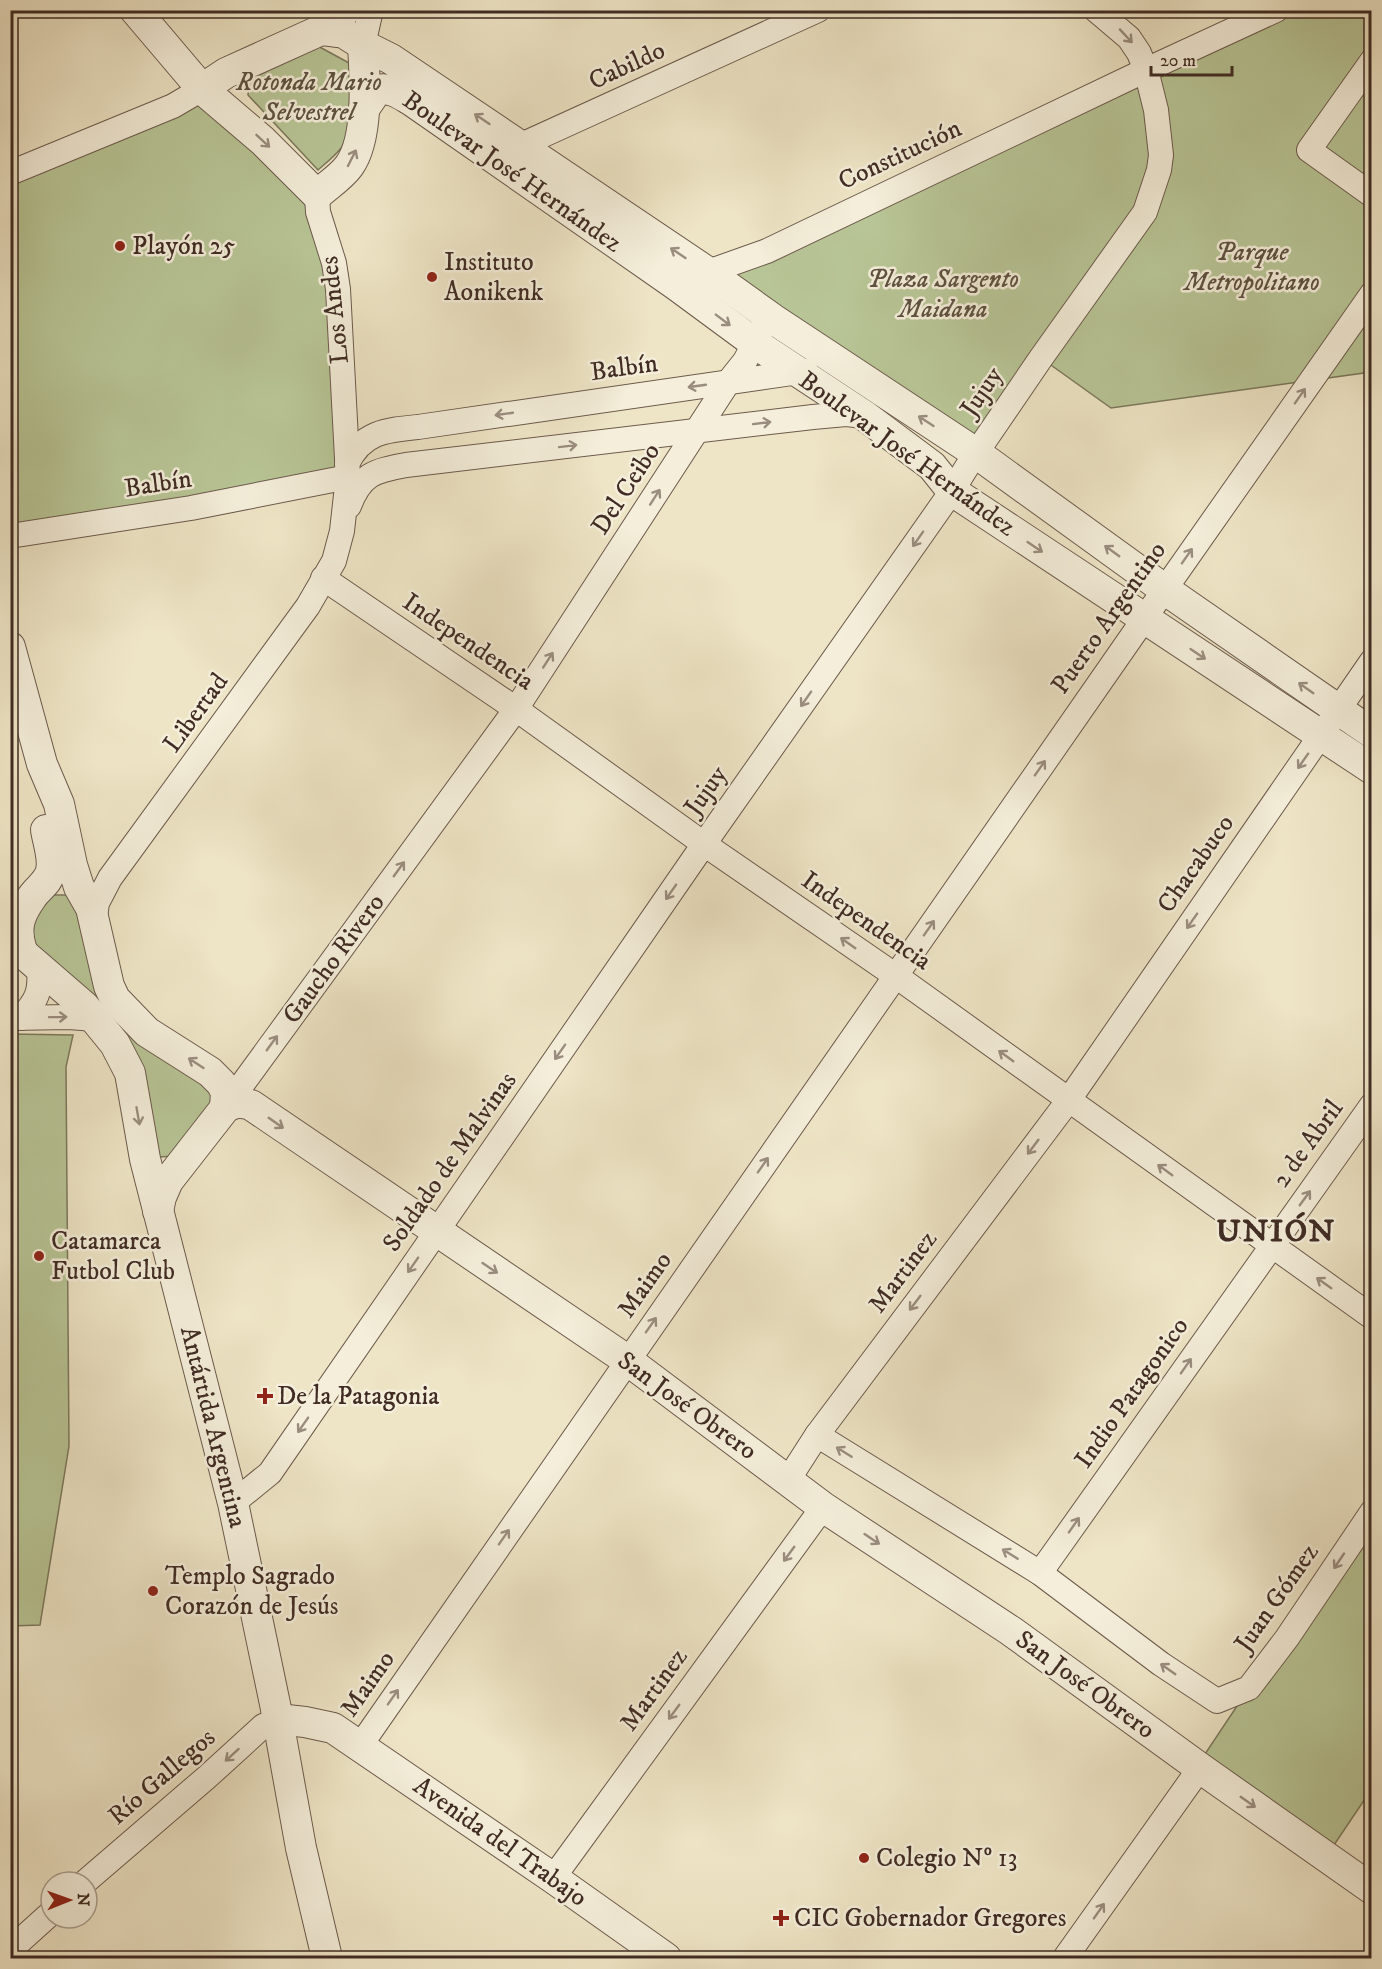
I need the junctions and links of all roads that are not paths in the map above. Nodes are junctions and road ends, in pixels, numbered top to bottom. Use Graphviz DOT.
graph roads {
  1 [pos="135,10"];
  2 [pos="351,10"];
  3 [pos="371,10"];
  4 [pos="818,10"];
  5 [pos="1096,10"];
  6 [pos="1275,10"];
  7 [pos="321,30"];
  8 [pos="363,45"];
  9 [pos="1371,61"];
  10 [pos="1146,70"];
  11 [pos="202,89"];
  12 [pos="364,109"];
  13 [pos="522,146"];
  14 [pos="492,157"];
  15 [pos="10,173"];
  16 [pos="317,195"];
  17 [pos="1371,195"];
  18 [pos="706,271"];
  19 [pos="676,285"];
  20 [pos="1371,294"];
  21 [pos="744,299"];
  22 [pos="756,344"];
  23 [pos="796,372"];
  24 [pos="858,376"];
  25 [pos="729,381"];
  26 [pos="343,400"];
  27 [pos="865,416"];
  28 [pos="397,429"];
  29 [pos="698,431"];
  30 [pos="976,453"];
  31 [pos="349,456"];
  32 [pos="406,465"];
  33 [pos="952,491"];
  34 [pos="343,519"];
  35 [pos="10,536"];
  36 [pos="323,578"];
  37 [pos="1164,589"];
  38 [pos="1144,619"];
  39 [pos="10,647"];
  40 [pos="1371,661"];
  41 [pos="516,709"];
  42 [pos="1337,709"];
  43 [pos="1371,733"];
  44 [pos="1320,735"];
  45 [pos="42,764"];
  46 [pos="1371,769"];
  47 [pos="704,844"];
  48 [pos="110,878"];
  49 [pos="79,887"];
  50 [pos="28,903"];
  51 [pos="94,924"];
  52 [pos="24,954"];
  53 [pos="896,976"];
  54 [pos="16,1018"];
  55 [pos="95,1019"];
  56 [pos="1068,1101"];
  57 [pos="1371,1105"];
  58 [pos="225,1108"];
  59 [pos="145,1160"];
  60 [pos="177,1170"];
  61 [pos="159,1211"];
  62 [pos="436,1231"];
  63 [pos="1270,1245"];
  64 [pos="1371,1317"];
  65 [pos="627,1360"];
  66 [pos="817,1435"];
  67 [pos="788,1480"];
  68 [pos="232,1503"];
  69 [pos="823,1507"];
  70 [pos="1371,1512"];
  71 [pos="1040,1573"];
  72 [pos="278,1719"];
  73 [pos="360,1746"];
  74 [pos="1200,1768"];
  75 [pos="99,1870"];
  76 [pos="553,1878"];
  77 [pos="1371,1888"];
  78 [pos="39,1924"];
  79 [pos="10,1950"];
  80 [pos="327,1959"];
  81 [pos="666,1959"];
  82 [pos="1065,1959"];
  1 -- 11 [label="street"];
  2 -- 7 [label="street"];
  3 -- 8 [label="street"];
  4 -- 13 [label="street, Cabildo"];
  5 -- 10 [label="street, Jujuy, one-way"];
  6 -- 10 [label="street"];
  7 -- 8 [label="street, Boulevar José Hernández"];
  7 -- 11 [label="street"];
  8 -- 12 [label="street"];
  13 -- 8 [label="street, Boulevar José Hernández, one-way"];
  9 -- 17 [label="street"];
  10 -- 18 [label="street, Constitución"];
  10 -- 30 [label="street, Jujuy"];
  11 -- 15 [label="street"];
  11 -- 16 [label="street, one-way"];
  12 -- 14 [label="street, Boulevar José Hernández"];
  16 -- 12 [label="street, one-way"];
  13 -- 14 [label="street, Cabildo"];
  18 -- 13 [label="street, Boulevar José Hernández, one-way"];
  14 -- 19 [label="street, Boulevar José Hernández"];
  16 -- 26 [label="street, Los Andes"];
  18 -- 19 [label="street, Constitución"];
  18 -- 21 [label="street, Boulevar José Hernández"];
  19 -- 22 [label="street, Boulevar José Hernández, one-way"];
  37 -- 20 [label="street, Puerto Argentino, one-way"];
  21 -- 22 [label="street"];
  21 -- 24 [label="street, Boulevar José Hernández"];
  22 -- 23 [label="street, Boulevar José Hernández"];
  22 -- 25 [label="street, Del Ceibo"];
  23 -- 24 [label="street, Balbín"];
  23 -- 25 [label="street, Balbín"];
  23 -- 27 [label="street, Boulevar José Hernández"];
  30 -- 24 [label="street, Boulevar José Hernández, one-way"];
  25 -- 28 [label="street, Balbín, one-way"];
  25 -- 29 [label="street, Del Ceibo"];
  26 -- 28 [label="street"];
  26 -- 31 [label="street, Los Andes"];
  29 -- 27 [label="street, one-way"];
  27 -- 33 [label="street, Boulevar José Hernández"];
  28 -- 31 [label="street"];
  32 -- 29 [label="street, one-way"];
  41 -- 29 [label="street, Del Ceibo, one-way"];
  30 -- 33 [label="street, Jujuy"];
  37 -- 30 [label="street, Boulevar José Hernández, one-way"];
  31 -- 32 [label="street"];
  31 -- 34 [label="street, Los Andes"];
  31 -- 35 [label="street, Balbín"];
  32 -- 34 [label="street"];
  33 -- 38 [label="street, Boulevar José Hernández, one-way"];
  33 -- 47 [label="street, Jujuy, one-way"];
  34 -- 36 [label="street, Los Andes"];
  36 -- 41 [label="street, Independencia"];
  36 -- 48 [label="street, Libertad"];
  37 -- 38 [label="street, Puerto Argentino"];
  42 -- 37 [label="street, Boulevar José Hernández, one-way"];
  38 -- 44 [label="street, Boulevar José Hernández, one-way"];
  53 -- 38 [label="street, Puerto Argentino, one-way"];
  39 -- 45 [label="street"];
  40 -- 42 [label="street, Chacabuco"];
  41 -- 47 [label="street, Independencia"];
  58 -- 41 [label="street, Gaucho Rivero, one-way"];
  42 -- 43 [label="street, Boulevar José Hernández"];
  42 -- 44 [label="street, Chacabuco"];
  44 -- 46 [label="street, Boulevar José Hernández"];
  44 -- 56 [label="street, Chacabuco, one-way"];
  45 -- 49 [label="street"];
  45 -- 50 [label="street"];
  53 -- 47 [label="street, Independencia, one-way"];
  47 -- 62 [label="street, Soldado de Malvinas, one-way"];
  48 -- 49 [label="street"];
  48 -- 51 [label="street, Libertad"];
  49 -- 50 [label="street"];
  49 -- 51 [label="street"];
  50 -- 52 [label="street"];
  58 -- 51 [label="street, one-way"];
  52 -- 54 [label="street"];
  52 -- 55 [label="street"];
  56 -- 53 [label="street, Independencia, one-way"];
  65 -- 53 [label="street, Maimo, one-way"];
  54 -- 55 [label="street, one-way"];
  55 -- 59 [label="street, Antártida Argentina, one-way"];
  63 -- 56 [label="street, Independencia, one-way"];
  56 -- 66 [label="street, Martinez, one-way"];
  63 -- 57 [label="street, 2 de Abril, one-way"];
  58 -- 60 [label="street, Gaucho Rivero"];
  58 -- 62 [label="street, San José Obrero, one-way"];
  59 -- 60 [label="street"];
  59 -- 61 [label="street, Antártida Argentina"];
  60 -- 61 [label="street, Gaucho Rivero"];
  61 -- 68 [label="street, Antártida Argentina"];
  62 -- 65 [label="street, San José Obrero, one-way"];
  62 -- 68 [label="street, Soldado de Malvinas, one-way"];
  64 -- 63 [label="street, Independencia, one-way"];
  71 -- 63 [label="street, Indio Patagonico, one-way"];
  65 -- 67 [label="street, San José Obrero"];
  73 -- 65 [label="street, Maimo, one-way"];
  66 -- 67 [label="street, Martinez"];
  71 -- 66 [label="street, one-way"];
  67 -- 69 [label="street, San José Obrero"];
  68 -- 72 [label="street, Antártida Argentina"];
  69 -- 74 [label="street, San José Obrero, one-way"];
  69 -- 76 [label="street, Martinez, one-way"];
  70 -- 71 [label="street, Juan Gómez, one-way"];
  72 -- 73 [label="street, Avenida del Trabajo"];
  72 -- 75 [label="street, Río Gallegos, one-way"];
  72 -- 80 [label="street, Antártida Argentina"];
  73 -- 76 [label="street, Avenida del Trabajo"];
  74 -- 77 [label="street, San José Obrero, one-way"];
  82 -- 74 [label="street, one-way"];
  76 -- 81 [label="street, Avenida del Trabajo"];
  78 -- 79 [label="street"];
}
